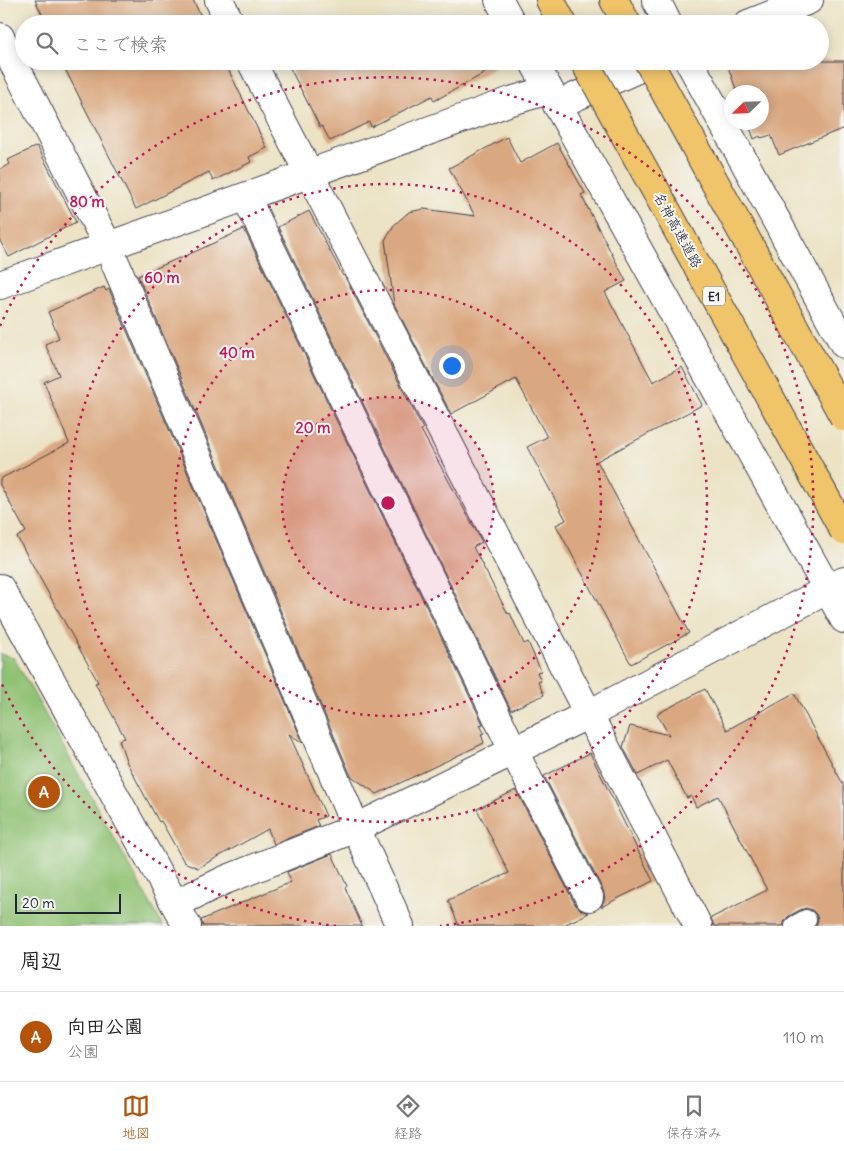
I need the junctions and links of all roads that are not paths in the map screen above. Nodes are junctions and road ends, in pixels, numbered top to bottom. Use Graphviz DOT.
graph roads {
  1 [pos="219,0"];
  2 [pos="499,0"];
  3 [pos="550,0"];
  4 [pos="614,0"];
  5 [pos="656,0"];
  6 [pos="810,0"];
  7 [pos="226,15"];
  8 [pos="507,15"];
  9 [pos="558,15"];
  10 [pos="622,15"];
  11 [pos="664,15"];
  12 [pos="771,15"];
  13 [pos="0,37"];
  14 [pos="15,66"];
  15 [pos="17,70"];
  16 [pos="255,70"];
  17 [pos="537,70"];
  18 [pos="589,70"];
  19 [pos="630,70"];
  20 [pos="653,70"];
  21 [pos="694,70"];
  22 [pos="553,97"];
  23 [pos="309,174"];
  24 [pos="246,196"];
  25 [pos="108,246"];
  26 [pos="0,285"];
  27 [pos="844,344"];
  28 [pos="844,416"];
  29 [pos="844,530"];
  30 [pos="836,586"];
  31 [pos="0,588"];
  32 [pos="844,619"];
  33 [pos="10,628"];
  34 [pos="589,714"];
  35 [pos="513,750"];
  36 [pos="356,828"];
  37 [pos="589,897"];
  38 [pos="181,915"];
  39 [pos="400,926"];
  40 [pos="698,926"];
  1 -- 7 [label="street"];
  2 -- 8 [label="street"];
  3 -- 9 [label="highway"];
  4 -- 10 [label="highway"];
  5 -- 11 [label="street"];
  6 -- 12 [label="street"];
  13 -- 14 [label="street"];
  15 -- 25 [label="street"];
  16 -- 23 [label="street"];
  17 -- 22 [label="street"];
  18 -- 29 [label="highway, 名神高速道路 / E1, bridge"];
  19 -- 22 [label="street"];
  20 -- 28 [label="highway, bridge"];
  21 -- 27 [label="street"];
  22 -- 23 [label="street"];
  22 -- 30 [label="street"];
  23 -- 24 [label="street"];
  23 -- 34 [label="street"];
  24 -- 25 [label="street"];
  24 -- 35 [label="street"];
  25 -- 26 [label="street"];
  25 -- 36 [label="street"];
  30 -- 32 [label="street"];
  30 -- 34 [label="street"];
  31 -- 33 [label="street"];
  33 -- 38 [label="street"];
  34 -- 35 [label="street"];
  34 -- 40 [label="street"];
  35 -- 36 [label="street"];
  35 -- 37 [label="street"];
  36 -- 38 [label="street"];
  36 -- 39 [label="street"];
}
